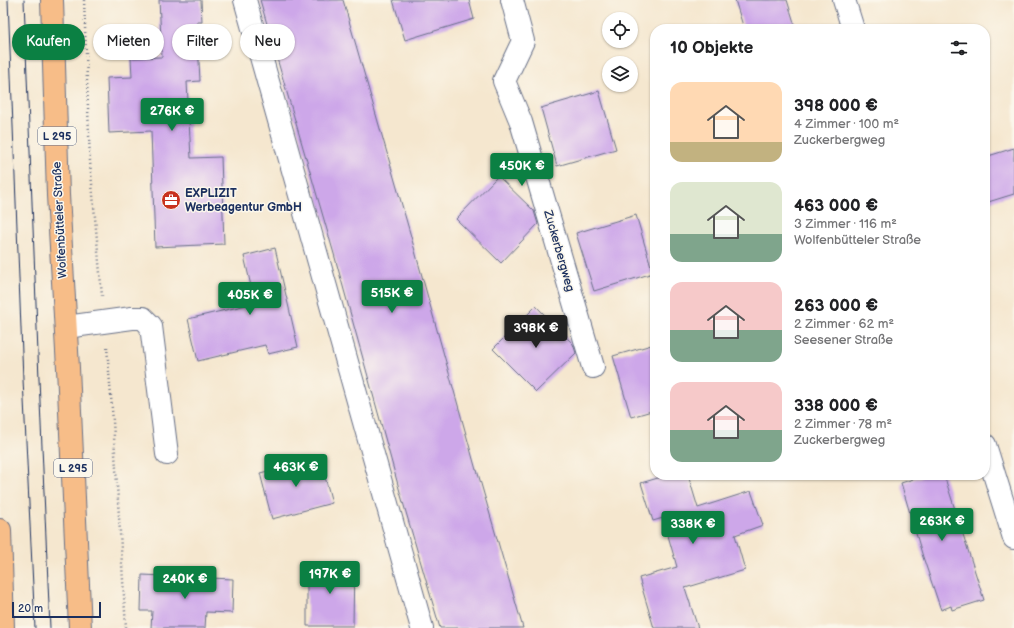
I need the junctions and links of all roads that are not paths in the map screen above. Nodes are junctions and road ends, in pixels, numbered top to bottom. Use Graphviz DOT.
graph roads {
  1 [pos="52,0"];
  2 [pos="245,0"];
  3 [pos="512,0"];
  4 [pos="844,0"];
  5 [pos="851,24"];
  6 [pos="66,327"];
  7 [pos="593,367"];
  8 [pos="167,454"];
  9 [pos="990,461"];
  10 [pos="0,530"];
  11 [pos="1014,538"];
  12 [pos="1,602"];
  13 [pos="3,628"];
  14 [pos="80,628"];
  15 [pos="422,628"];
  1 -- 6 [label="main road, Wolfenbütteler Straße / L 295"];
  2 -- 15 [label="street"];
  3 -- 7 [label="street, Zuckerbergweg"];
  4 -- 5 [label="street"];
  6 -- 8 [label="street"];
  6 -- 14 [label="main road, Wolfenbütteler Straße / L 295"];
  9 -- 11 [label="street"];
  10 -- 12 [label="main road"];
  12 -- 13 [label="main road"];
}
